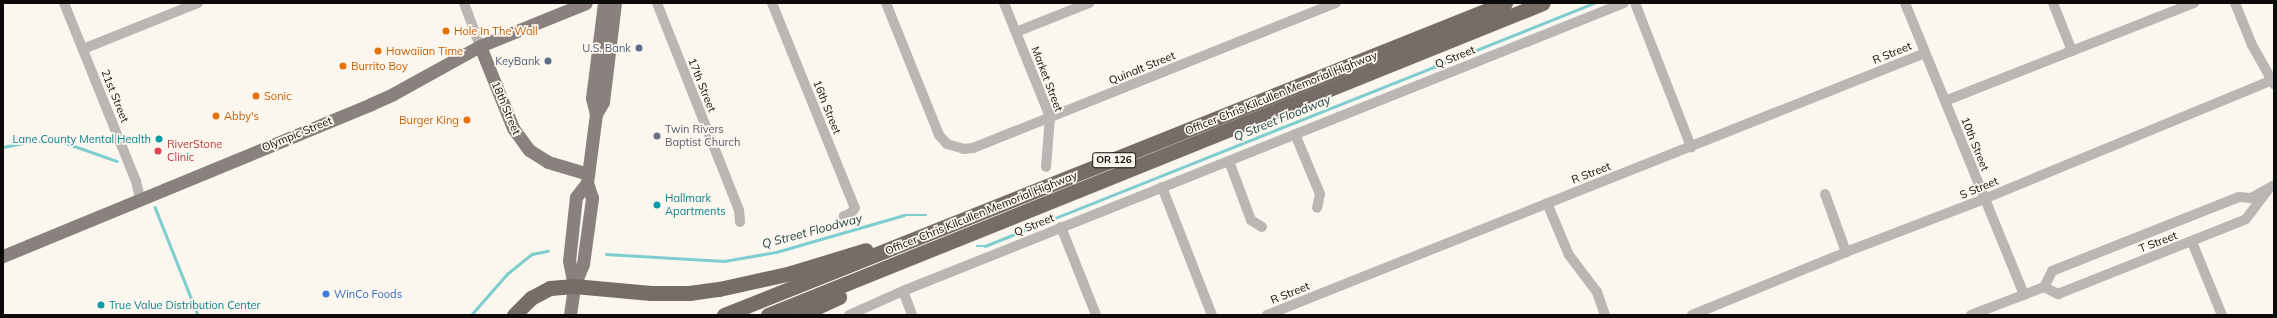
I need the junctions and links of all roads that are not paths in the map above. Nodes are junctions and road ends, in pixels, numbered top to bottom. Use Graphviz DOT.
graph roads {
  1 [pos="64,3"];
  2 [pos="198,3"];
  3 [pos="464,3"];
  4 [pos="586,3"];
  5 [pos="604,3"];
  6 [pos="615,3"];
  7 [pos="657,3"];
  8 [pos="772,3"];
  9 [pos="886,3"];
  10 [pos="1004,3"];
  11 [pos="1089,3"];
  12 [pos="1336,3"];
  13 [pos="1505,3"];
  14 [pos="1543,3"];
  15 [pos="1624,3"];
  16 [pos="1635,3"];
  17 [pos="1905,3"];
  18 [pos="2052,3"];
  19 [pos="2194,3"];
  20 [pos="2235,3"];
  21 [pos="1016,32"];
  22 [pos="480,46"];
  23 [pos="83,49"];
  24 [pos="2072,51"];
  25 [pos="1925,53"];
  26 [pos="2273,82"];
  27 [pos="1945,101"];
  28 [pos="596,114"];
  29 [pos="1050,117"];
  30 [pos="1294,134"];
  31 [pos="1691,147"];
  32 [pos="1229,161"];
  33 [pos="1046,167"];
  34 [pos="588,178"];
  35 [pos="1162,187"];
  36 [pos="2272,187"];
  37 [pos="1825,194"];
  38 [pos="140,199"];
  39 [pos="1984,199"];
  40 [pos="1547,203"];
  41 [pos="1317,208"];
  42 [pos="844,216"];
  43 [pos="740,222"];
  44 [pos="1061,227"];
  45 [pos="1262,227"];
  46 [pos="2192,242"];
  47 [pos="895,248"];
  48 [pos="1846,252"];
  49 [pos="3,256"];
  50 [pos="888,267"];
  51 [pos="574,286"];
  52 [pos="2044,287"];
  53 [pos="903,291"];
  54 [pos="2024,295"];
  55 [pos="514,315"];
  56 [pos="570,315"];
  57 [pos="724,315"];
  58 [pos="768,315"];
  59 [pos="800,315"];
  60 [pos="849,315"];
  61 [pos="912,315"];
  62 [pos="1096,315"];
  63 [pos="1212,315"];
  64 [pos="1267,315"];
  65 [pos="1605,315"];
  66 [pos="1692,315"];
  67 [pos="1971,315"];
  68 [pos="2222,315"];
  1 -- 23 [label="street, 21st Street"];
  2 -- 23 [label="street"];
  3 -- 22 [label="street, 18th Street"];
  4 -- 22 [label="main road, Olympic Street"];
  5 -- 28 [label="main road"];
  6 -- 28 [label="main road"];
  7 -- 43 [label="street, 17th Street"];
  8 -- 42 [label="street, 16th Street"];
  9 -- 29 [label="street, Quinalt Street"];
  10 -- 21 [label="street, Market Street"];
  11 -- 21 [label="street"];
  12 -- 29 [label="street, Quinalt Street"];
  13 -- 47 [label="highway, Officer Chris Kilcullen Memorial Highway / OR 126"];
  14 -- 50 [label="highway, Officer Chris Kilcullen Memorial Highway / OR 126"];
  15 -- 30 [label="street, Q Street"];
  16 -- 31 [label="street"];
  17 -- 25 [label="street, 10th Street"];
  18 -- 24 [label="street"];
  19 -- 24 [label="street"];
  20 -- 26 [label="street"];
  21 -- 29 [label="street, Market Street"];
  22 -- 34 [label="main road, 18th Street"];
  22 -- 38 [label="main road, Olympic Street"];
  23 -- 38 [label="street, 21st Street"];
  24 -- 27 [label="street"];
  25 -- 27 [label="street, 10th Street"];
  25 -- 31 [label="street, R Street"];
  26 -- 39 [label="street, S Street"];
  27 -- 39 [label="street, 10th Street"];
  28 -- 34 [label="main road"];
  29 -- 33 [label="street, Market Street"];
  30 -- 32 [label="street, Q Street"];
  30 -- 41 [label="street"];
  31 -- 40 [label="street, R Street"];
  32 -- 35 [label="street, Q Street"];
  32 -- 45 [label="street"];
  34 -- 51 [label="main road"];
  35 -- 44 [label="street, Q Street"];
  35 -- 63 [label="street"];
  36 -- 46 [label="street, T Street"];
  36 -- 52 [label="street, T Street"];
  37 -- 48 [label="street"];
  38 -- 49 [label="main road, Olympic Street"];
  39 -- 48 [label="street, S Street"];
  39 -- 54 [label="street, 10th Street"];
  40 -- 64 [label="street, R Street"];
  40 -- 65 [label="street"];
  44 -- 53 [label="street, Q Street"];
  44 -- 62 [label="street"];
  46 -- 52 [label="street, T Street"];
  46 -- 68 [label="street"];
  47 -- 51 [label="highway"];
  47 -- 57 [label="highway, Officer Chris Kilcullen Memorial Highway / OR 126"];
  48 -- 66 [label="street, S Street"];
  50 -- 58 [label="highway, Officer Chris Kilcullen Memorial Highway / OR 126"];
  50 -- 59 [label="highway"];
  51 -- 55 [label="highway"];
  51 -- 56 [label="main road"];
  52 -- 54 [label="street"];
  53 -- 60 [label="street, Q Street"];
  53 -- 61 [label="street"];
  54 -- 67 [label="street"];
}
